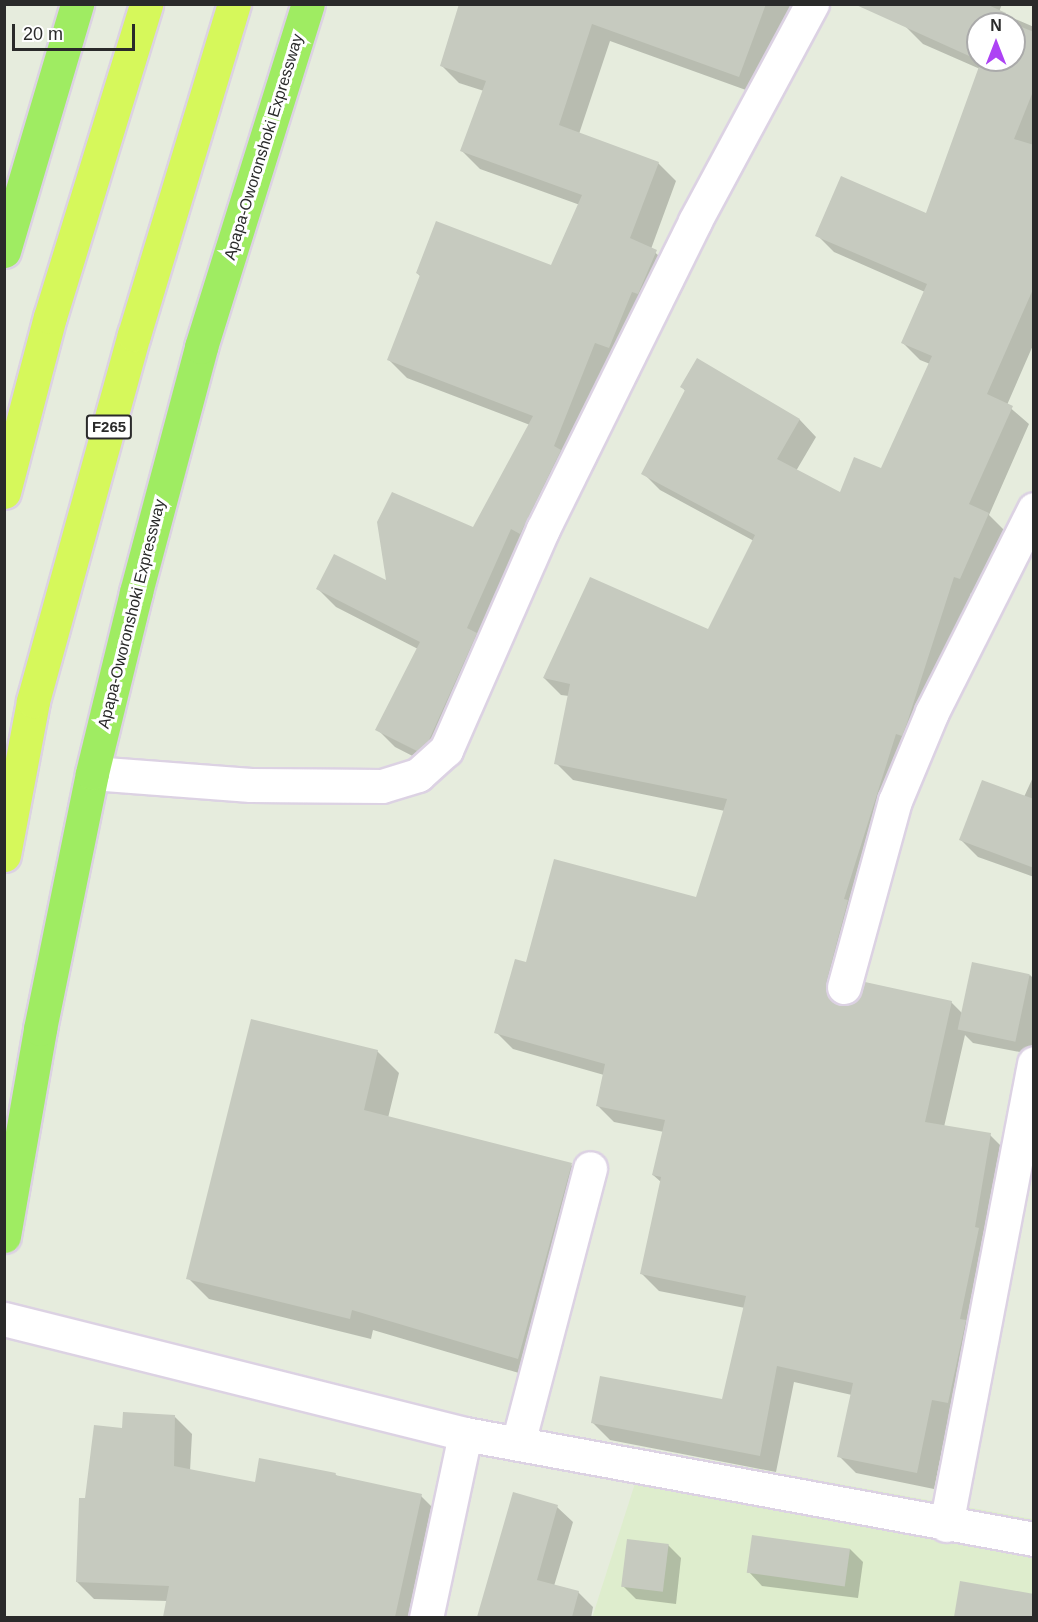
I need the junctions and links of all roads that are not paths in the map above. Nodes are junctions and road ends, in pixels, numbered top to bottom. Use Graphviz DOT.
graph roads {
  1 [pos="77,4"];
  2 [pos="146,4"];
  3 [pos="234,4"];
  4 [pos="308,4"];
  5 [pos="812,4"];
  6 [pos="4,251"];
  7 [pos="4,492"];
  8 [pos="1034,509"];
  9 [pos="92,773"];
  10 [pos="4,855"];
  11 [pos="844,987"];
  12 [pos="1034,1063"];
  13 [pos="590,1168"];
  14 [pos="4,1236"];
  15 [pos="4,1319"];
  16 [pos="465,1434"];
  17 [pos="518,1443"];
  18 [pos="946,1525"];
  19 [pos="1034,1539"];
  20 [pos="426,1617"];
  1 -- 6 [label="main road"];
  2 -- 7 [label="highway"];
  3 -- 10 [label="highway, F265"];
  4 -- 9 [label="main road, Apapa-Oworonshoki Expressway"];
  5 -- 9 [label="street"];
  8 -- 11 [label="street"];
  9 -- 14 [label="main road, Apapa-Oworonshoki Expressway"];
  12 -- 18 [label="street"];
  13 -- 17 [label="street"];
  15 -- 16 [label="street"];
  16 -- 17 [label="street"];
  16 -- 20 [label="street"];
  17 -- 18 [label="street"];
  18 -- 19 [label="street"];
}
